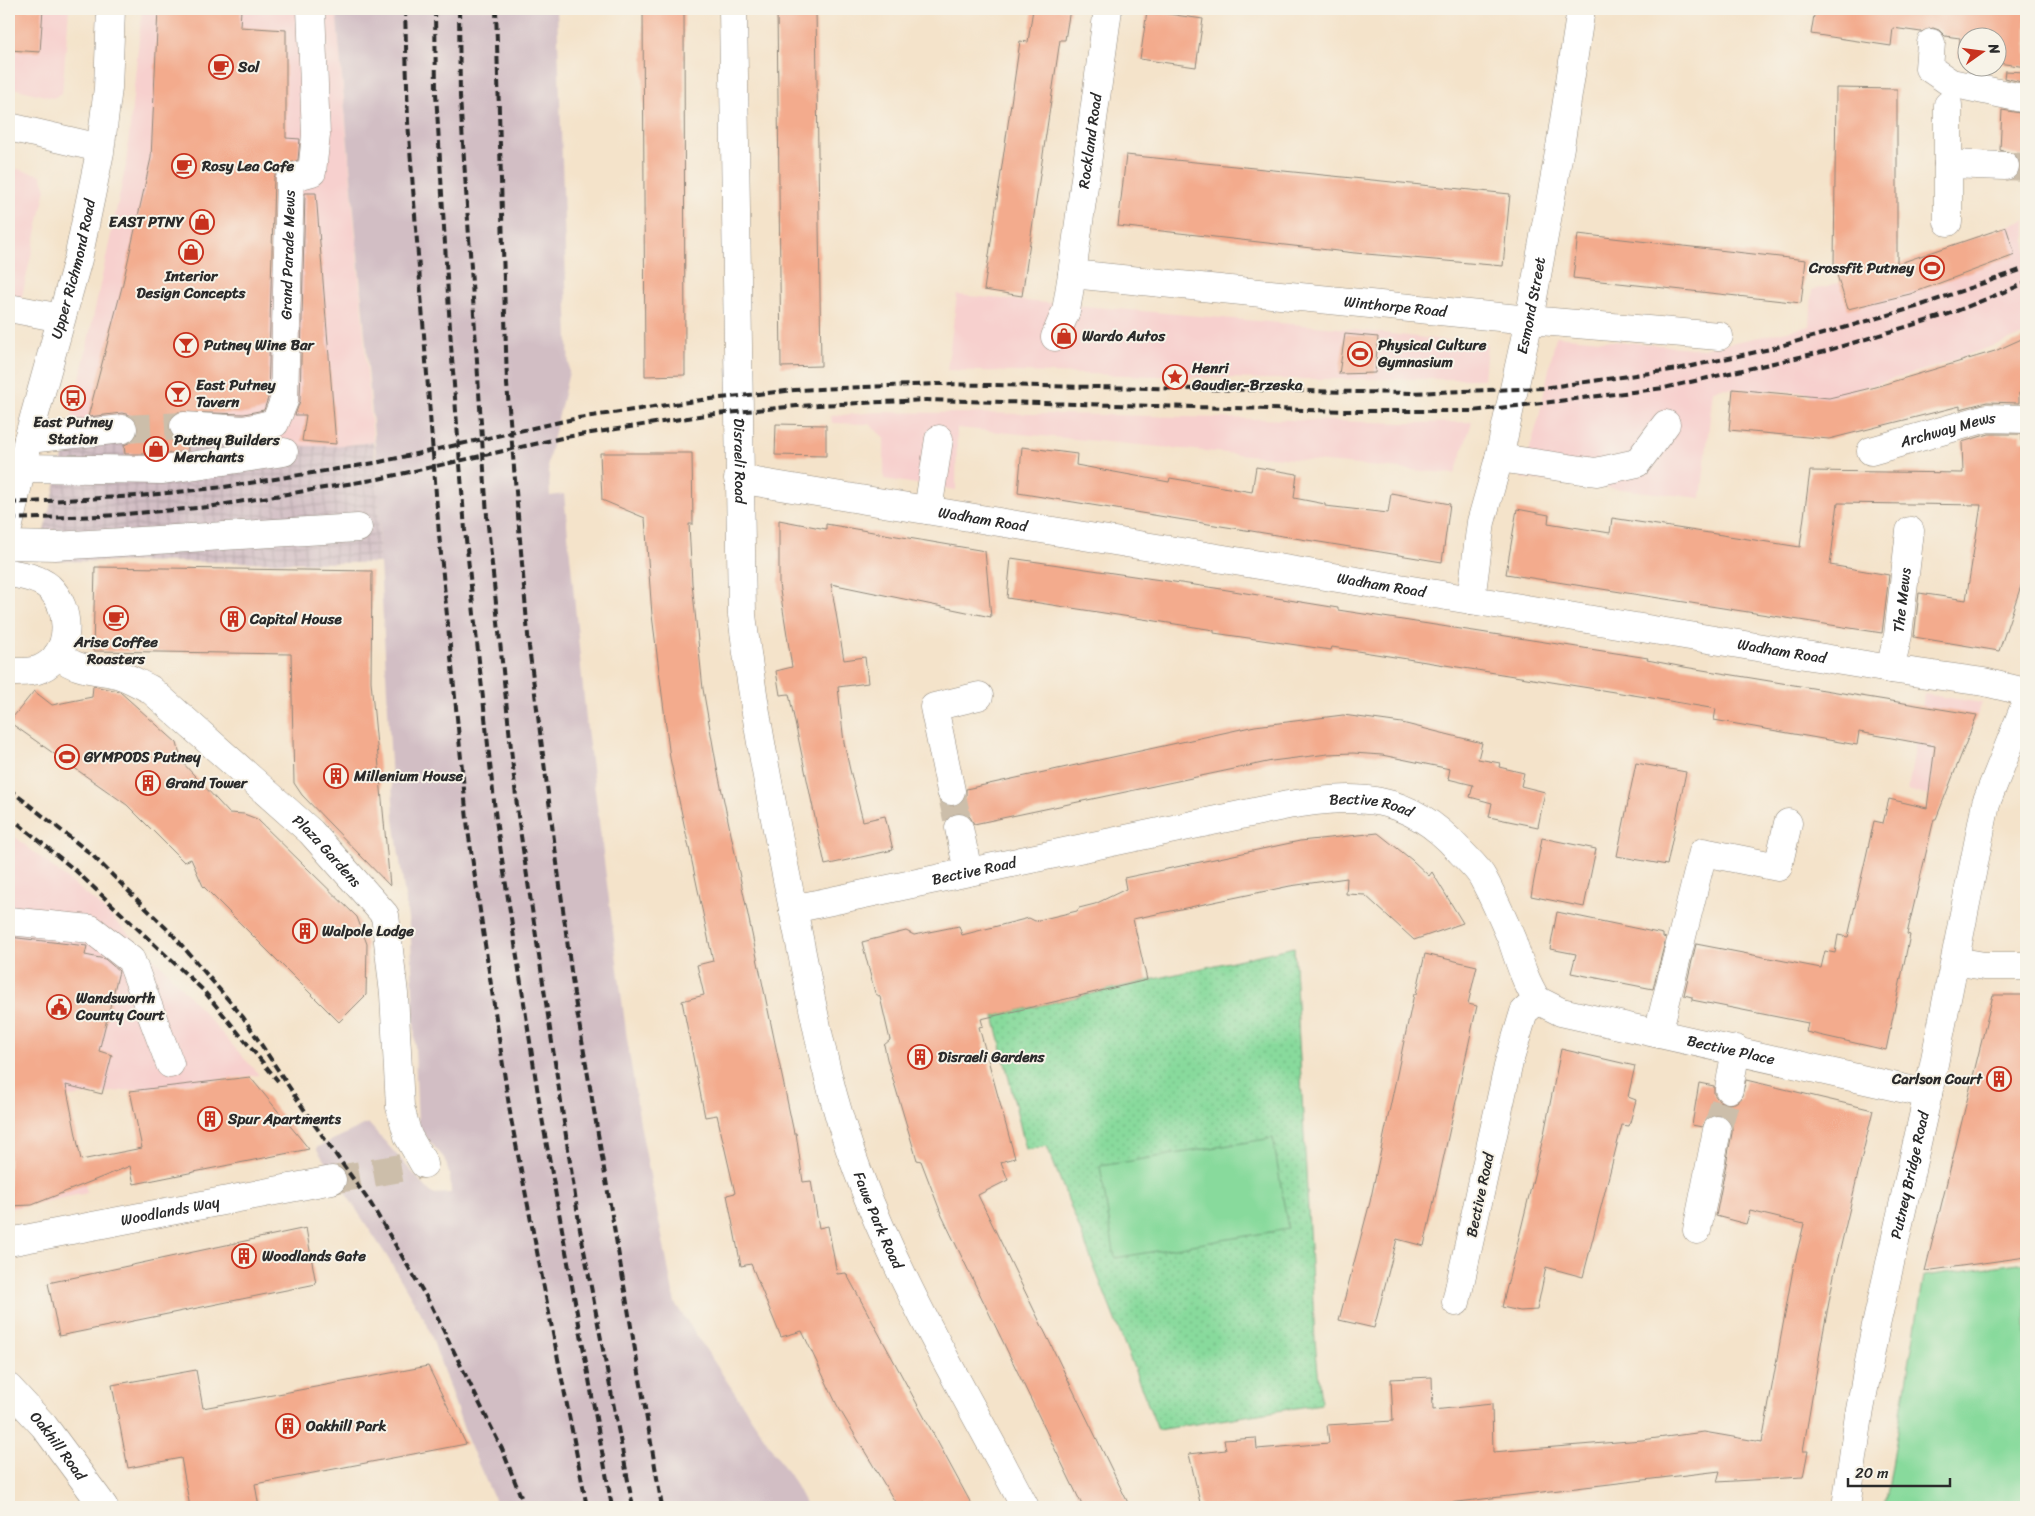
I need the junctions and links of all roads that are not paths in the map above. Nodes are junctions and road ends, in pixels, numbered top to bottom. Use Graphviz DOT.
graph roads {
  1 [pos="111,9"];
  2 [pos="311,9"];
  3 [pos="733,9"];
  4 [pos="1108,9"];
  5 [pos="1581,9"];
  6 [pos="1932,43"];
  7 [pos="2026,98"];
  8 [pos="1948,105"];
  9 [pos="9,127"];
  10 [pos="100,148"];
  11 [pos="1948,164"];
  12 [pos="2005,166"];
  13 [pos="1948,222"];
  14 [pos="1072,274"];
  15 [pos="9,308"];
  16 [pos="61,318"];
  17 [pos="1529,320"];
  18 [pos="1719,336"];
  19 [pos="1055,337"];
  20 [pos="2026,419"];
  21 [pos="1666,424"];
  22 [pos="184,426"];
  23 [pos="123,429"];
  24 [pos="28,439"];
  25 [pos="939,439"];
  26 [pos="1871,451"];
  27 [pos="284,452"];
  28 [pos="1498,458"];
  29 [pos="22,468"];
  30 [pos="738,480"];
  31 [pos="928,510"];
  32 [pos="9,525"];
  33 [pos="358,528"];
  34 [pos="1910,531"];
  35 [pos="9,545"];
  36 [pos="9,572"];
  37 [pos="1471,600"];
  38 [pos="57,655"];
  39 [pos="1890,669"];
  40 [pos="9,672"];
  41 [pos="2026,692"];
  42 [pos="979,696"];
  43 [pos="2026,703"];
  44 [pos="951,791"];
  45 [pos="1788,823"];
  46 [pos="959,828"];
  47 [pos="968,872"];
  48 [pos="793,909"];
  49 [pos="9,920"];
  50 [pos="1955,961"];
  51 [pos="2026,966"];
  52 [pos="1537,1000"];
  53 [pos="1658,1033"];
  54 [pos="1736,1049"];
  55 [pos="170,1064"];
  56 [pos="1729,1089"];
  57 [pos="1928,1094"];
  58 [pos="1718,1130"];
  59 [pos="424,1164"];
  60 [pos="332,1180"];
  61 [pos="1697,1230"];
  62 [pos="9,1242"];
  63 [pos="1456,1302"];
  64 [pos="9,1388"];
  65 [pos="104,1507"];
  66 [pos="1025,1507"];
  67 [pos="1846,1507"];
  1 -- 10 [label="main road, Upper Richmond Road"];
  2 -- 22 [label="main road, Grand Parade Mews"];
  3 -- 30 [label="main road, Disraeli Road"];
  4 -- 14 [label="main road, Rockland Road"];
  5 -- 17 [label="main road, Esmond Street"];
  6 -- 7 [label="main road"];
  8 -- 11 [label="main road"];
  9 -- 10 [label="main road"];
  10 -- 16 [label="main road, Upper Richmond Road"];
  11 -- 12 [label="main road"];
  11 -- 13 [label="main road"];
  14 -- 17 [label="main road, Winthorpe Road"];
  14 -- 19 [label="main road, Rockland Road"];
  15 -- 16 [label="main road"];
  16 -- 24 [label="main road, Upper Richmond Road"];
  17 -- 18 [label="main road, Winthorpe Road"];
  17 -- 28 [label="main road, Esmond Street"];
  20 -- 26 [label="main road, Archway Mews"];
  21 -- 28 [label="main road"];
  23 -- 24 [label="main road"];
  24 -- 29 [label="main road, Upper Richmond Road"];
  25 -- 31 [label="main road"];
  27 -- 29 [label="main road"];
  28 -- 37 [label="main road, Esmond Street"];
  29 -- 32 [label="main road, Upper Richmond Road"];
  30 -- 31 [label="main road, Wadham Road"];
  30 -- 48 [label="main road, Disraeli Road"];
  31 -- 37 [label="main road, Wadham Road"];
  33 -- 35 [label="main road"];
  34 -- 39 [label="main road, The Mews"];
  36 -- 38 [label="main road"];
  37 -- 39 [label="main road, Wadham Road"];
  38 -- 40 [label="main road"];
  38 -- 59 [label="main road, Plaza Gardens"];
  39 -- 41 [label="main road, Wadham Road"];
  42 -- 44 [label="main road"];
  43 -- 50 [label="main road, Putney Bridge Road"];
  45 -- 53 [label="main road"];
  46 -- 47 [label="main road"];
  47 -- 48 [label="main road, Bective Road"];
  47 -- 52 [label="main road, Bective Road"];
  48 -- 66 [label="main road, Fawe Park Road"];
  49 -- 55 [label="main road"];
  50 -- 51 [label="main road"];
  50 -- 57 [label="main road, Putney Bridge Road"];
  52 -- 53 [label="main road, Bective Place"];
  52 -- 63 [label="main road, Bective Road"];
  53 -- 54 [label="main road, Bective Place"];
  54 -- 56 [label="main road"];
  54 -- 57 [label="main road, Bective Place"];
  57 -- 67 [label="main road, Putney Bridge Road"];
  58 -- 61 [label="main road"];
  60 -- 62 [label="main road, Woodlands Way"];
  64 -- 65 [label="main road, Oakhill Road"];
}
